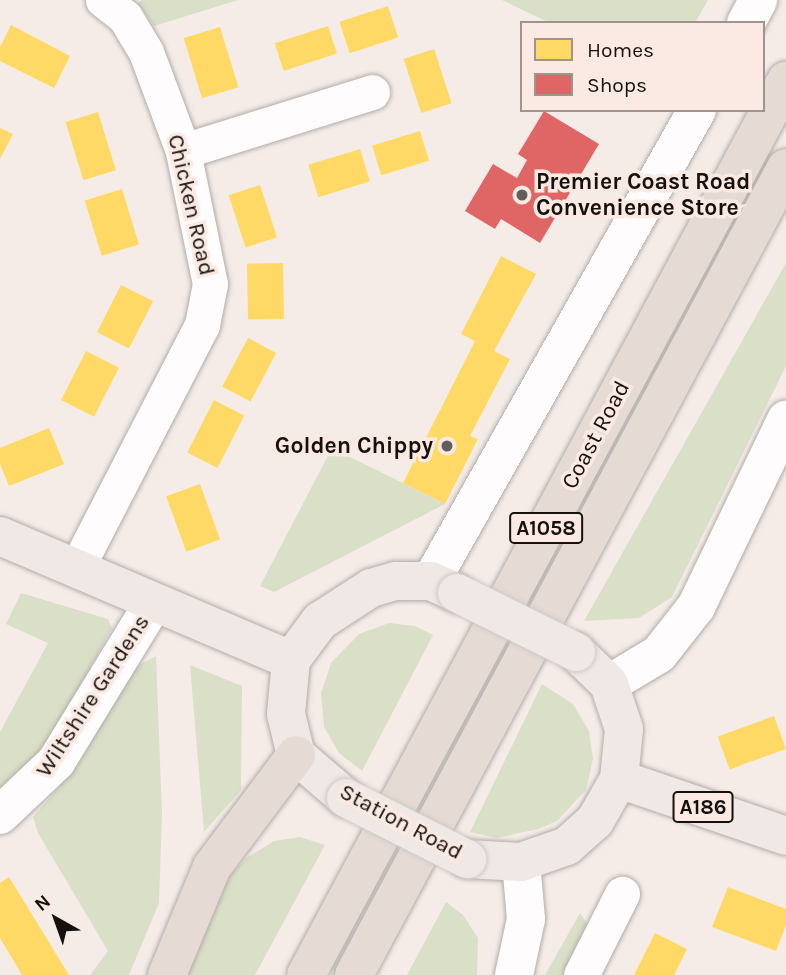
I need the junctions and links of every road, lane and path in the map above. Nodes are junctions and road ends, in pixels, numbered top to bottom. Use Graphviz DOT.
graph roads {
  1 [pos="103,0"];
  2 [pos="758,0"];
  3 [pos="747,21"];
  4 [pos="786,81"];
  5 [pos="372,92"];
  6 [pos="696,112"];
  7 [pos="183,151"];
  8 [pos="786,168"];
  9 [pos="786,420"];
  10 [pos="0,536"];
  11 [pos="76,569"];
  12 [pos="444,587"];
  13 [pos="153,604"];
  14 [pos="291,660"];
  15 [pos="609,684"];
  16 [pos="296,755"];
  17 [pos="619,779"];
  18 [pos="0,815"];
  19 [pos="786,836"];
  20 [pos="521,862"];
  21 [pos="622,894"];
  22 [pos="167,975"];
  23 [pos="306,975"];
  24 [pos="354,975"];
  25 [pos="514,975"];
  26 [pos="581,975"];
  1 -- 7 [label="street, Chicken Road"];
  2 -- 3 [label="street"];
  4 -- 23 [label="highway, Coast Road / A1058"];
  5 -- 7 [label="street"];
  6 -- 12 [label="street"];
  7 -- 11 [label="street, Chicken Road"];
  8 -- 24 [label="highway, Coast Road / A1058"];
  9 -- 15 [label="street"];
  10 -- 11 [label="main road"];
  11 -- 13 [label="main road"];
  12 -- 14 [label="main road"];
  12 -- 15 [label="main road, bridge"];
  13 -- 14 [label="main road"];
  13 -- 18 [label="street, Wiltshire Gardens"];
  14 -- 16 [label="main road"];
  15 -- 17 [label="main road, Station Road"];
  16 -- 20 [label="main road, Station Road, bridge"];
  16 -- 22 [label="highway"];
  17 -- 19 [label="main road, A186"];
  17 -- 20 [label="main road, Station Road"];
  20 -- 25 [label="street"];
  21 -- 26 [label="street"];
}
